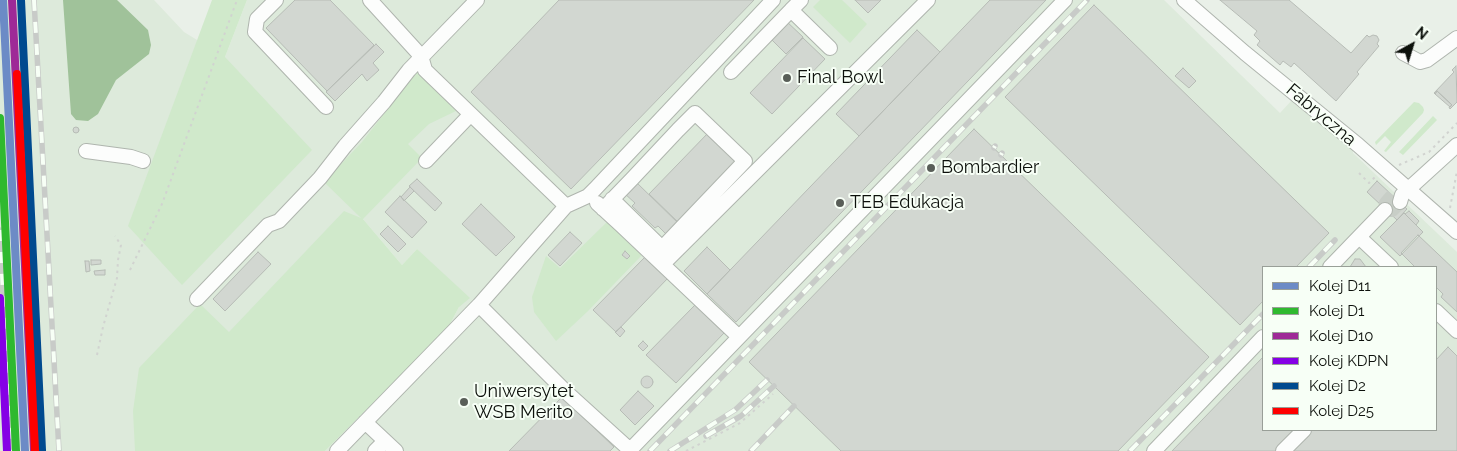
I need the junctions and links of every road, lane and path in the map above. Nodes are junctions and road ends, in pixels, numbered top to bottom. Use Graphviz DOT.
graph roads {
  1 [pos="237,0"];
  2 [pos="276,0"];
  3 [pos="370,0"];
  4 [pos="477,0"];
  5 [pos="773,0"];
  6 [pos="802,0"];
  7 [pos="928,0"];
  8 [pos="1065,0"];
  9 [pos="1184,0"];
  10 [pos="792,10"];
  11 [pos="1457,38"];
  12 [pos="830,48"];
  13 [pos="1403,53"];
  14 [pos="421,56"];
  15 [pos="731,72"];
  16 [pos="326,107"];
  17 [pos="470,115"];
  18 [pos="1457,123"];
  19 [pos="1457,145"];
  20 [pos="86,151"];
  21 [pos="144,161"];
  22 [pos="426,161"];
  23 [pos="1381,166"];
  24 [pos="1397,167"];
  25 [pos="1457,171"];
  26 [pos="1359,174"];
  27 [pos="588,196"];
  28 [pos="1401,196"];
  29 [pos="608,204"];
  30 [pos="566,206"];
  31 [pos="1385,210"];
  32 [pos="1450,210"];
  33 [pos="1457,232"];
  34 [pos="115,236"];
  35 [pos="1359,237"];
  36 [pos="663,264"];
  37 [pos="1331,266"];
  38 [pos="1390,266"];
  39 [pos="130,270"];
  40 [pos="197,299"];
  41 [pos="479,305"];
  42 [pos="1438,318"];
  43 [pos="1457,331"];
  44 [pos="738,336"];
  45 [pos="1262,338"];
  46 [pos="98,355"];
  47 [pos="773,394"];
  48 [pos="365,422"];
  49 [pos="1303,431"];
  50 [pos="385,440"];
  51 [pos="630,450"];
  52 [pos="337,451"];
  53 [pos="375,451"];
  54 [pos="396,451"];
  55 [pos="686,451"];
  56 [pos="1154,451"];
  57 [pos="1283,451"];
  1 -- 39 [label="path"];
  2 -- 16 [label="street"];
  3 -- 14 [label="street"];
  4 -- 14 [label="street"];
  5 -- 27 [label="street"];
  6 -- 10 [label="street"];
  7 -- 36 [label="street"];
  8 -- 44 [label="street"];
  9 -- 23 [label="street, Fabryczna"];
  10 -- 12 [label="street"];
  10 -- 15 [label="street"];
  11 -- 13 [label="street"];
  14 -- 17 [label="street"];
  14 -- 40 [label="street"];
  17 -- 22 [label="street"];
  17 -- 30 [label="street"];
  18 -- 24 [label="path"];
  19 -- 28 [label="street"];
  20 -- 21 [label="street"];
  23 -- 26 [label="path"];
  23 -- 28 [label="street, Fabryczna"];
  25 -- 32 [label="path"];
  27 -- 29 [label="street"];
  27 -- 30 [label="street"];
  28 -- 33 [label="street, Fabryczna"];
  29 -- 29 [label="street"];
  29 -- 36 [label="street"];
  30 -- 41 [label="street"];
  31 -- 35 [label="street"];
  34 -- 46 [label="path"];
  35 -- 37 [label="street"];
  35 -- 38 [label="street"];
  36 -- 44 [label="street"];
  41 -- 48 [label="street"];
  41 -- 51 [label="street"];
  42 -- 43 [label="street"];
  44 -- 51 [label="street"];
  45 -- 56 [label="street"];
  47 -- 55 [label="path"];
  48 -- 50 [label="street"];
  48 -- 52 [label="street"];
  49 -- 57 [label="street"];
  50 -- 53 [label="street"];
  50 -- 54 [label="street"];
}
